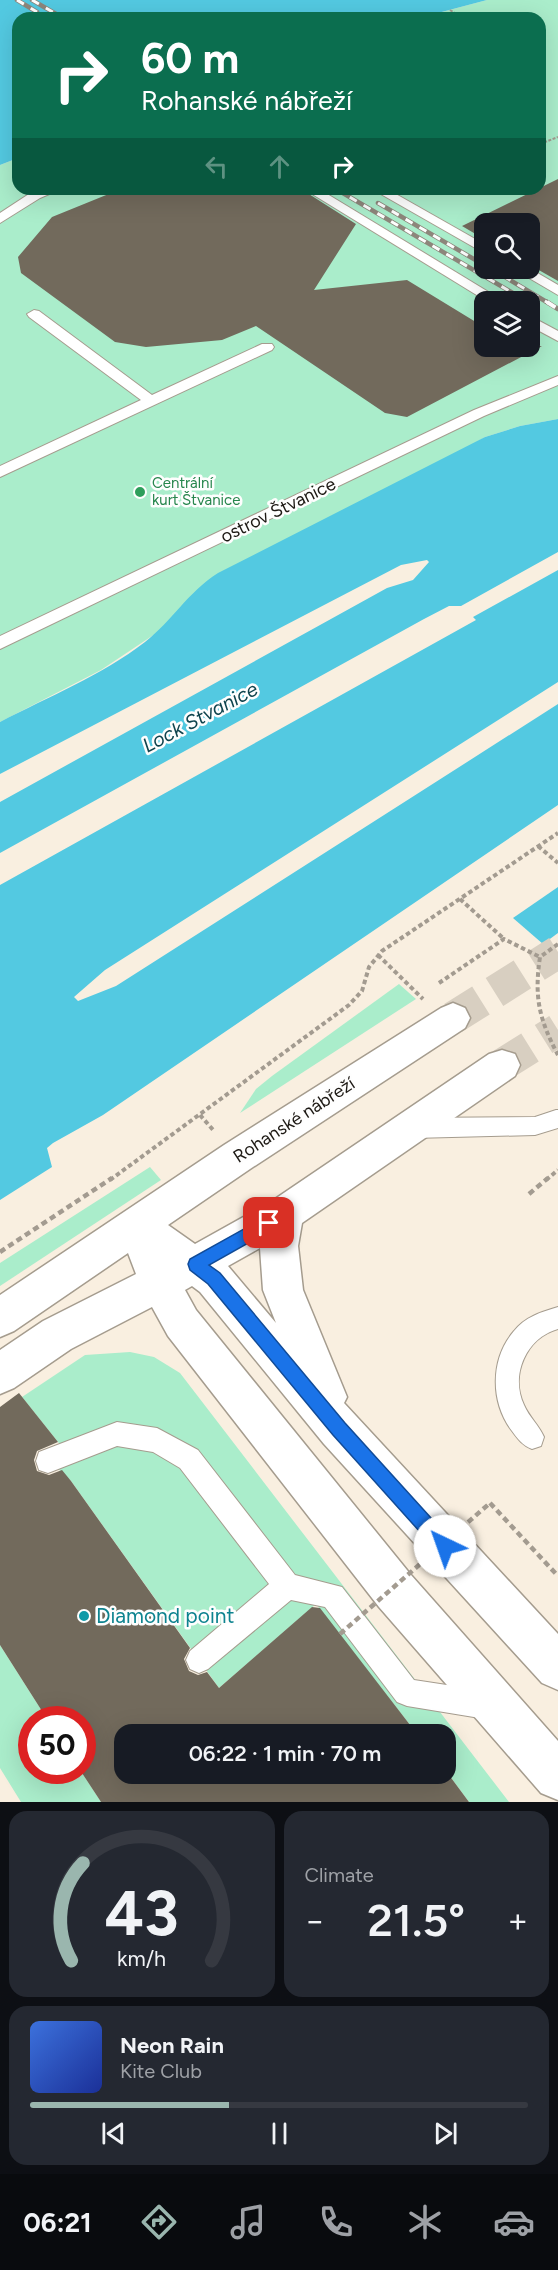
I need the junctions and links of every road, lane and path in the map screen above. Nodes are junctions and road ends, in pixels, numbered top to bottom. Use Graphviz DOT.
graph roads {
  1 [pos="450,10"];
  2 [pos="453,12"];
  3 [pos="36,195"];
  4 [pos="320,195"];
  5 [pos="389,195"];
  6 [pos="0,219"];
  7 [pos="474,243"];
  8 [pos="537,279"];
  9 [pos="480,291"];
  10 [pos="558,291"];
  11 [pos="34,314"];
  12 [pos="540,326"];
  13 [pos="558,337"];
  14 [pos="267,347"];
  15 [pos="558,380"];
  16 [pos="151,401"];
  17 [pos="0,472"];
  18 [pos="0,643"];
  19 [pos="558,833"];
  20 [pos="538,846"];
  21 [pos="558,863"];
  22 [pos="460,899"];
  23 [pos="504,939"];
  24 [pos="558,944"];
  25 [pos="378,956"];
  26 [pos="540,957"];
  27 [pos="439,983"];
  28 [pos="439,1009"];
  29 [pos="558,1055"];
  30 [pos="502,1065"];
  31 [pos="556,1119"];
  32 [pos="410,1128"];
  33 [pos="558,1170"];
  34 [pos="529,1194"];
  35 [pos="285,1213"];
  36 [pos="137,1226"];
  37 [pos="0,1252"];
  38 [pos="196,1264"];
  39 [pos="159,1282"];
  40 [pos="0,1318"];
  41 [pos="558,1318"];
  42 [pos="0,1374"];
  43 [pos="339,1429"];
  44 [pos="532,1437"];
  45 [pos="48,1461"];
  46 [pos="558,1576"];
  47 [pos="287,1586"];
  48 [pos="340,1634"];
  49 [pos="199,1660"];
  50 [pos="558,1667"];
  51 [pos="494,1706"];
  52 [pos="558,1776"];
  1 -- 2 [label="path"];
  3 -- 6 [label="lane"];
  4 -- 9 [label="lane"];
  5 -- 7 [label="lane"];
  8 -- 10 [label="lane"];
  11 -- 16 [label="lane"];
  12 -- 13 [label="lane"];
  14 -- 16 [label="lane"];
  15 -- 18 [label="lane, ostrov Štvanice"];
  16 -- 17 [label="lane"];
  19 -- 20 [label="path"];
  20 -- 21 [label="path"];
  20 -- 22 [label="path"];
  22 -- 23 [label="path"];
  22 -- 25 [label="path"];
  23 -- 26 [label="path"];
  23 -- 27 [label="path"];
  24 -- 26 [label="path"];
  25 -- 28 [label="path"];
  25 -- 37 [label="path"];
  26 -- 29 [label="path"];
  28 -- 36 [label="main road, Rohanské nábřeží"];
  30 -- 32 [label="main road"];
  31 -- 32 [label="lane"];
  32 -- 35 [label="main road"];
  33 -- 34 [label="path"];
  35 -- 38 [label="main road"];
  35 -- 43 [label="main road"];
  36 -- 38 [label="main road"];
  36 -- 39 [label="main road"];
  36 -- 40 [label="main road, Rohanské nábřeží"];
  38 -- 39 [label="main road"];
  38 -- 43 [label="main road"];
  39 -- 42 [label="main road"];
  39 -- 51 [label="main road"];
  41 -- 44 [label="lane"];
  43 -- 50 [label="main road"];
  45 -- 47 [label="lane"];
  46 -- 48 [label="path, bridge"];
  47 -- 49 [label="lane"];
  47 -- 51 [label="lane"];
  51 -- 52 [label="main road"];
}
